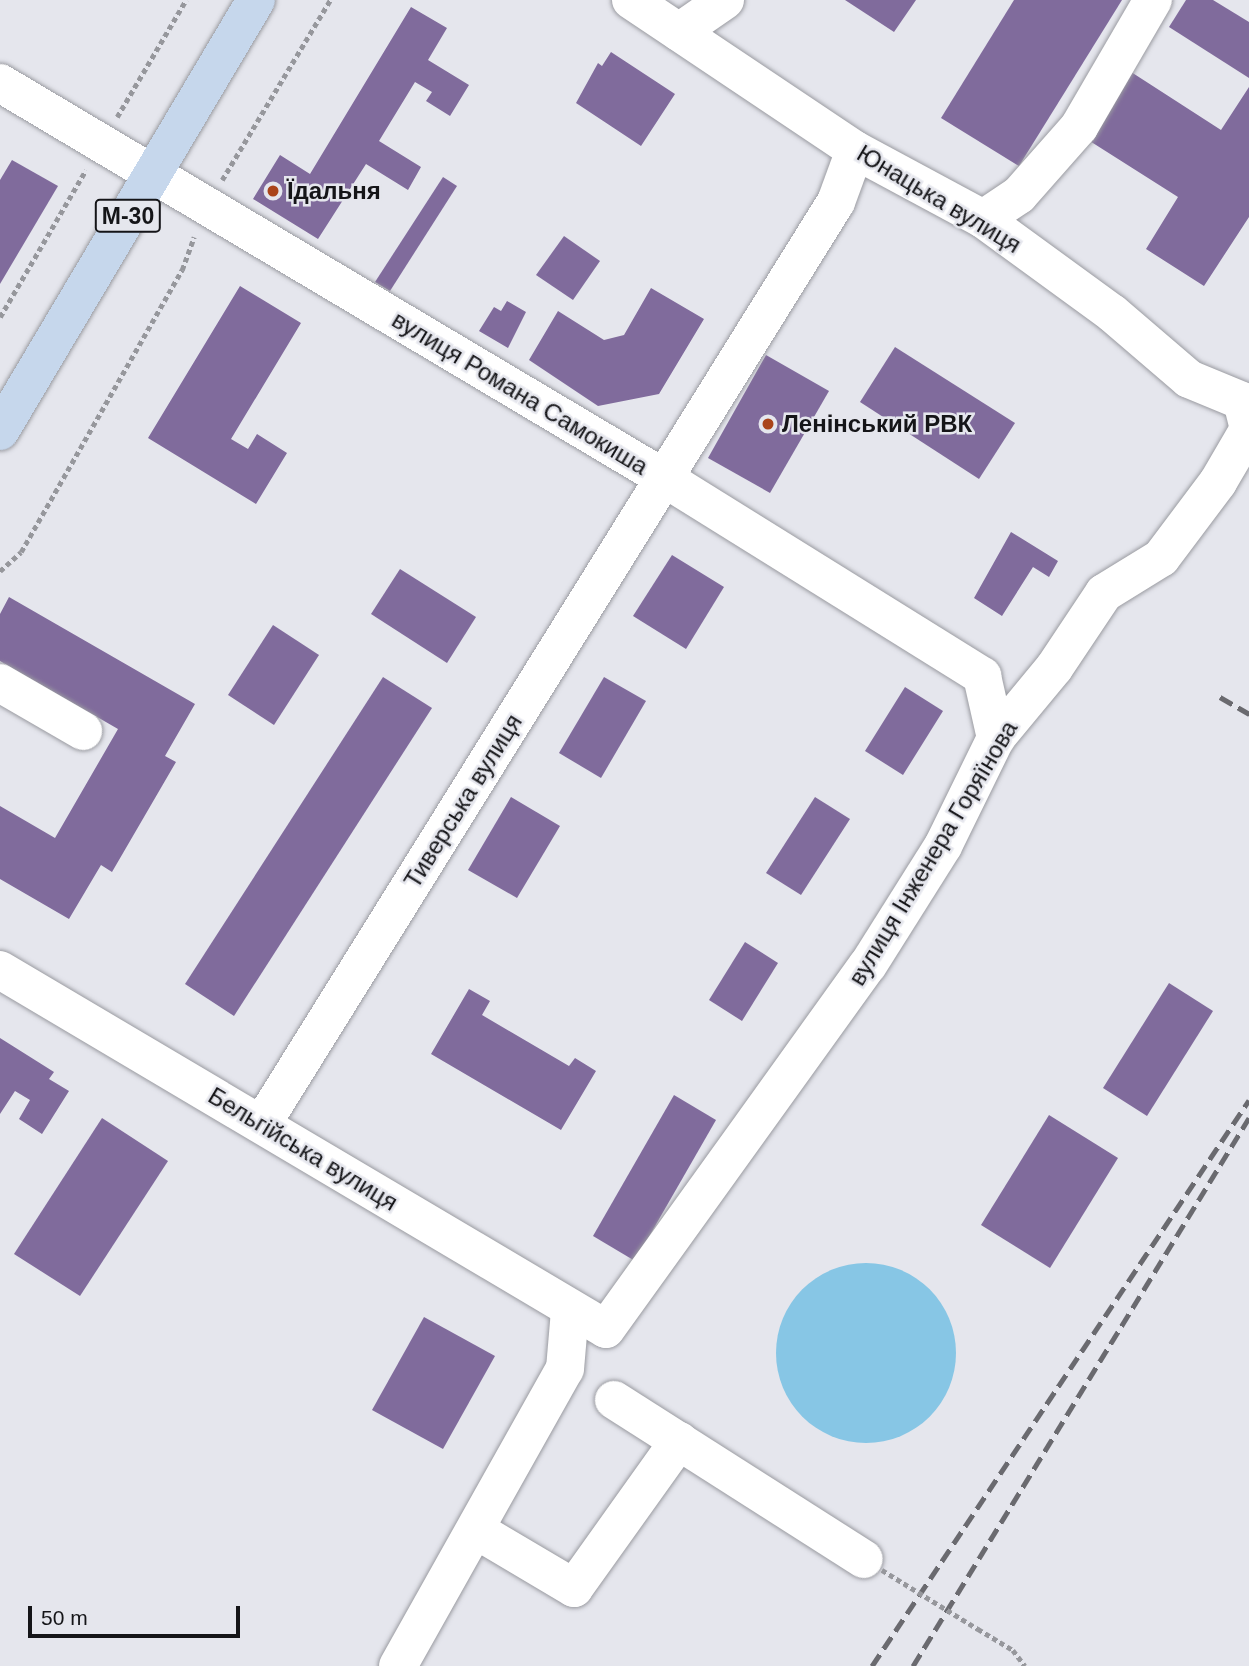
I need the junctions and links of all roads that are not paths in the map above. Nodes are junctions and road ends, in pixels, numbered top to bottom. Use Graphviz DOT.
graph roads {
  1 [pos="256,0"];
  2 [pos="631,0"];
  3 [pos="725,0"];
  4 [pos="1153,0"];
  5 [pos="679,32"];
  6 [pos="0,83"];
  7 [pos="855,149"];
  8 [pos="152,176"];
  9 [pos="983,219"];
  10 [pos="1247,419"];
  11 [pos="0,431"];
  12 [pos="664,478"];
  13 [pos="0,683"];
  14 [pos="83,732"];
  15 [pos="996,738"];
  16 [pos="0,970"];
  17 [pos="262,1124"];
  18 [pos="570,1311"];
  19 [pos="606,1329"];
  20 [pos="614,1400"];
  21 [pos="678,1441"];
  22 [pos="476,1530"];
  23 [pos="873,1565"];
  24 [pos="398,1666"];
  1 -- 8 [label="highway, М-30"];
  2 -- 5 [label="street, Юнацька вулиця"];
  3 -- 5 [label="street"];
  4 -- 9 [label="street"];
  5 -- 7 [label="street, Юнацька вулиця"];
  6 -- 8 [label="street, вулиця Романа Самокиша"];
  7 -- 9 [label="street, Юнацька вулиця"];
  7 -- 12 [label="street, Тиверська вулиця"];
  8 -- 11 [label="highway, М-30"];
  8 -- 12 [label="street, вулиця Романа Самокиша"];
  9 -- 10 [label="street, Юнацька вулиця"];
  10 -- 15 [label="street, вулиця Інженера Горяїнова"];
  12 -- 15 [label="street, вулиця Романа Самокиша"];
  12 -- 17 [label="street, Тиверська вулиця"];
  13 -- 14 [label="street"];
  15 -- 19 [label="street, вулиця Інженера Горяїнова"];
  16 -- 17 [label="street, Бельгійська вулиця"];
  17 -- 18 [label="street, Бельгійська вулиця"];
  18 -- 19 [label="street, Бельгійська вулиця"];
  18 -- 22 [label="street"];
  20 -- 21 [label="street"];
  21 -- 22 [label="street"];
  21 -- 23 [label="street"];
  22 -- 24 [label="street"];
}
